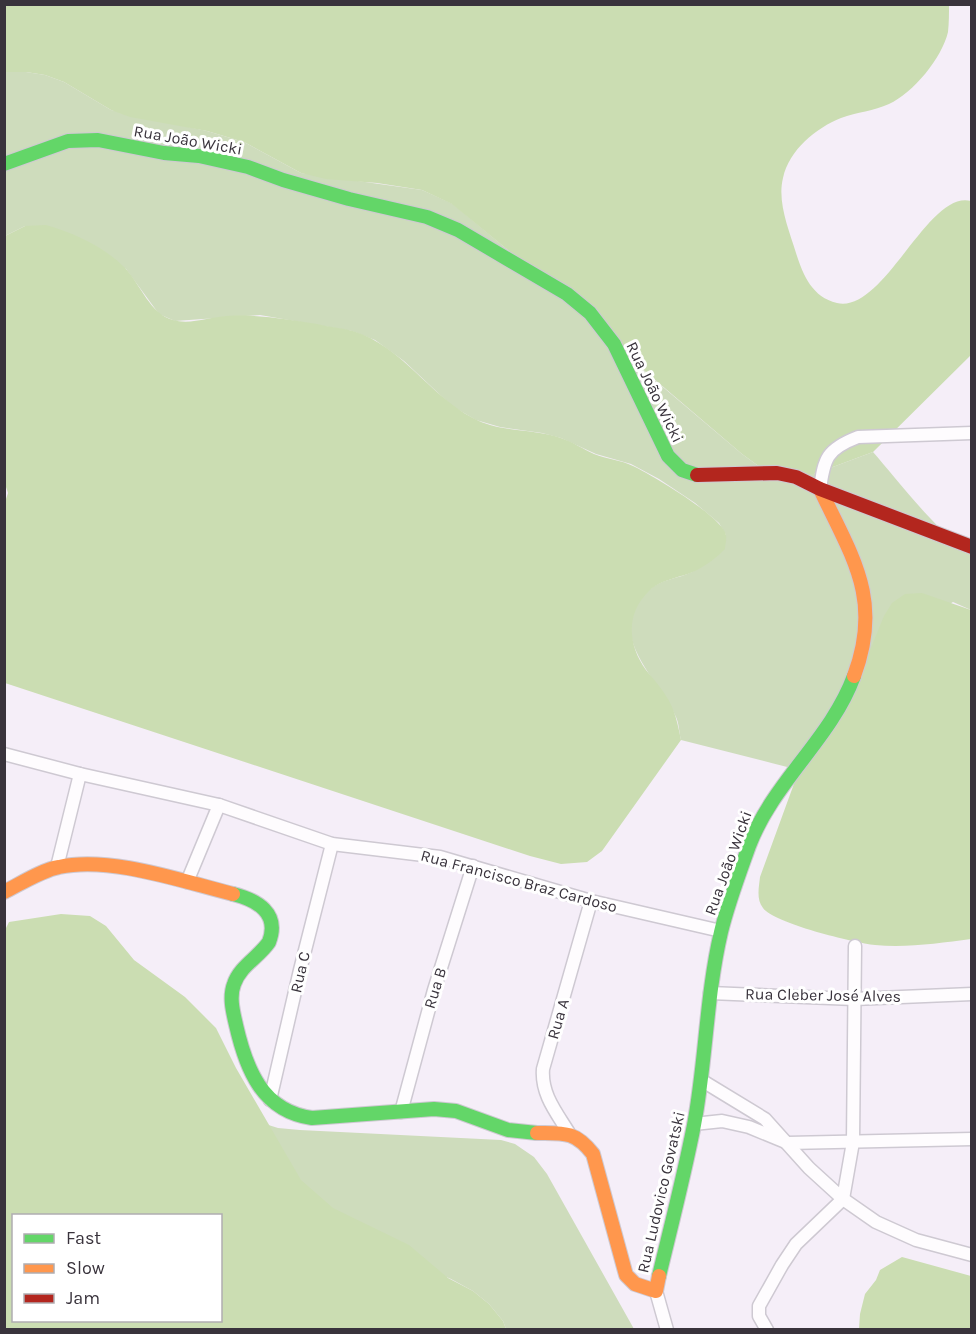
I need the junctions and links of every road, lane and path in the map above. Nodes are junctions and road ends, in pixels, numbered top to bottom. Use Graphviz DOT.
graph roads {
  1 [pos="4,164"];
  2 [pos="972,433"];
  3 [pos="820,489"];
  4 [pos="972,547"];
  5 [pos="4,754"];
  6 [pos="80,774"];
  7 [pos="219,805"];
  8 [pos="332,844"];
  9 [pos="473,866"];
  10 [pos="57,867"];
  11 [pos="188,882"];
  12 [pos="4,892"];
  13 [pos="591,901"];
  14 [pos="721,930"];
  15 [pos="855,945"];
  16 [pos="710,993"];
  17 [pos="972,994"];
  18 [pos="854,999"];
  19 [pos="701,1080"];
  20 [pos="270,1100"];
  21 [pos="401,1112"];
  22 [pos="694,1124"];
  23 [pos="569,1132"];
  24 [pos="972,1139"];
  25 [pos="853,1142"];
  26 [pos="788,1143"];
  27 [pos="843,1199"];
  28 [pos="972,1255"];
  29 [pos="656,1291"];
  30 [pos="667,1329"];
  31 [pos="767,1329"];
  1 -- 3 [label="street, Rua João Wicki"];
  2 -- 3 [label="street"];
  3 -- 4 [label="street"];
  3 -- 14 [label="street, Rua João Wicki"];
  5 -- 6 [label="street, Rua Francisco Braz Cardoso"];
  6 -- 7 [label="street, Rua Francisco Braz Cardoso"];
  6 -- 10 [label="street"];
  7 -- 8 [label="street, Rua Francisco Braz Cardoso"];
  7 -- 11 [label="street"];
  8 -- 9 [label="street, Rua Francisco Braz Cardoso"];
  8 -- 20 [label="street, Rua C"];
  9 -- 13 [label="street, Rua Francisco Braz Cardoso"];
  9 -- 21 [label="street, Rua B"];
  10 -- 11 [label="street"];
  10 -- 12 [label="street"];
  11 -- 20 [label="street"];
  13 -- 14 [label="street, Rua Francisco Braz Cardoso"];
  13 -- 23 [label="street, Rua A"];
  14 -- 16 [label="street, Rua João Wicki"];
  15 -- 18 [label="street"];
  16 -- 18 [label="street, Rua Cleber José Alves"];
  16 -- 19 [label="street, Rua João Wicki"];
  17 -- 18 [label="street, Rua Cleber José Alves"];
  18 -- 25 [label="street"];
  19 -- 22 [label="street, Rua Ludovico Govatski"];
  19 -- 26 [label="street"];
  20 -- 21 [label="street"];
  21 -- 23 [label="street"];
  22 -- 26 [label="street"];
  22 -- 29 [label="street, Rua Ludovico Govatski"];
  23 -- 29 [label="street, Rua Ludovico Govatski"];
  24 -- 25 [label="street"];
  25 -- 26 [label="street"];
  25 -- 27 [label="street"];
  26 -- 27 [label="street"];
  27 -- 28 [label="street"];
  27 -- 31 [label="street"];
  29 -- 30 [label="street"];
}
